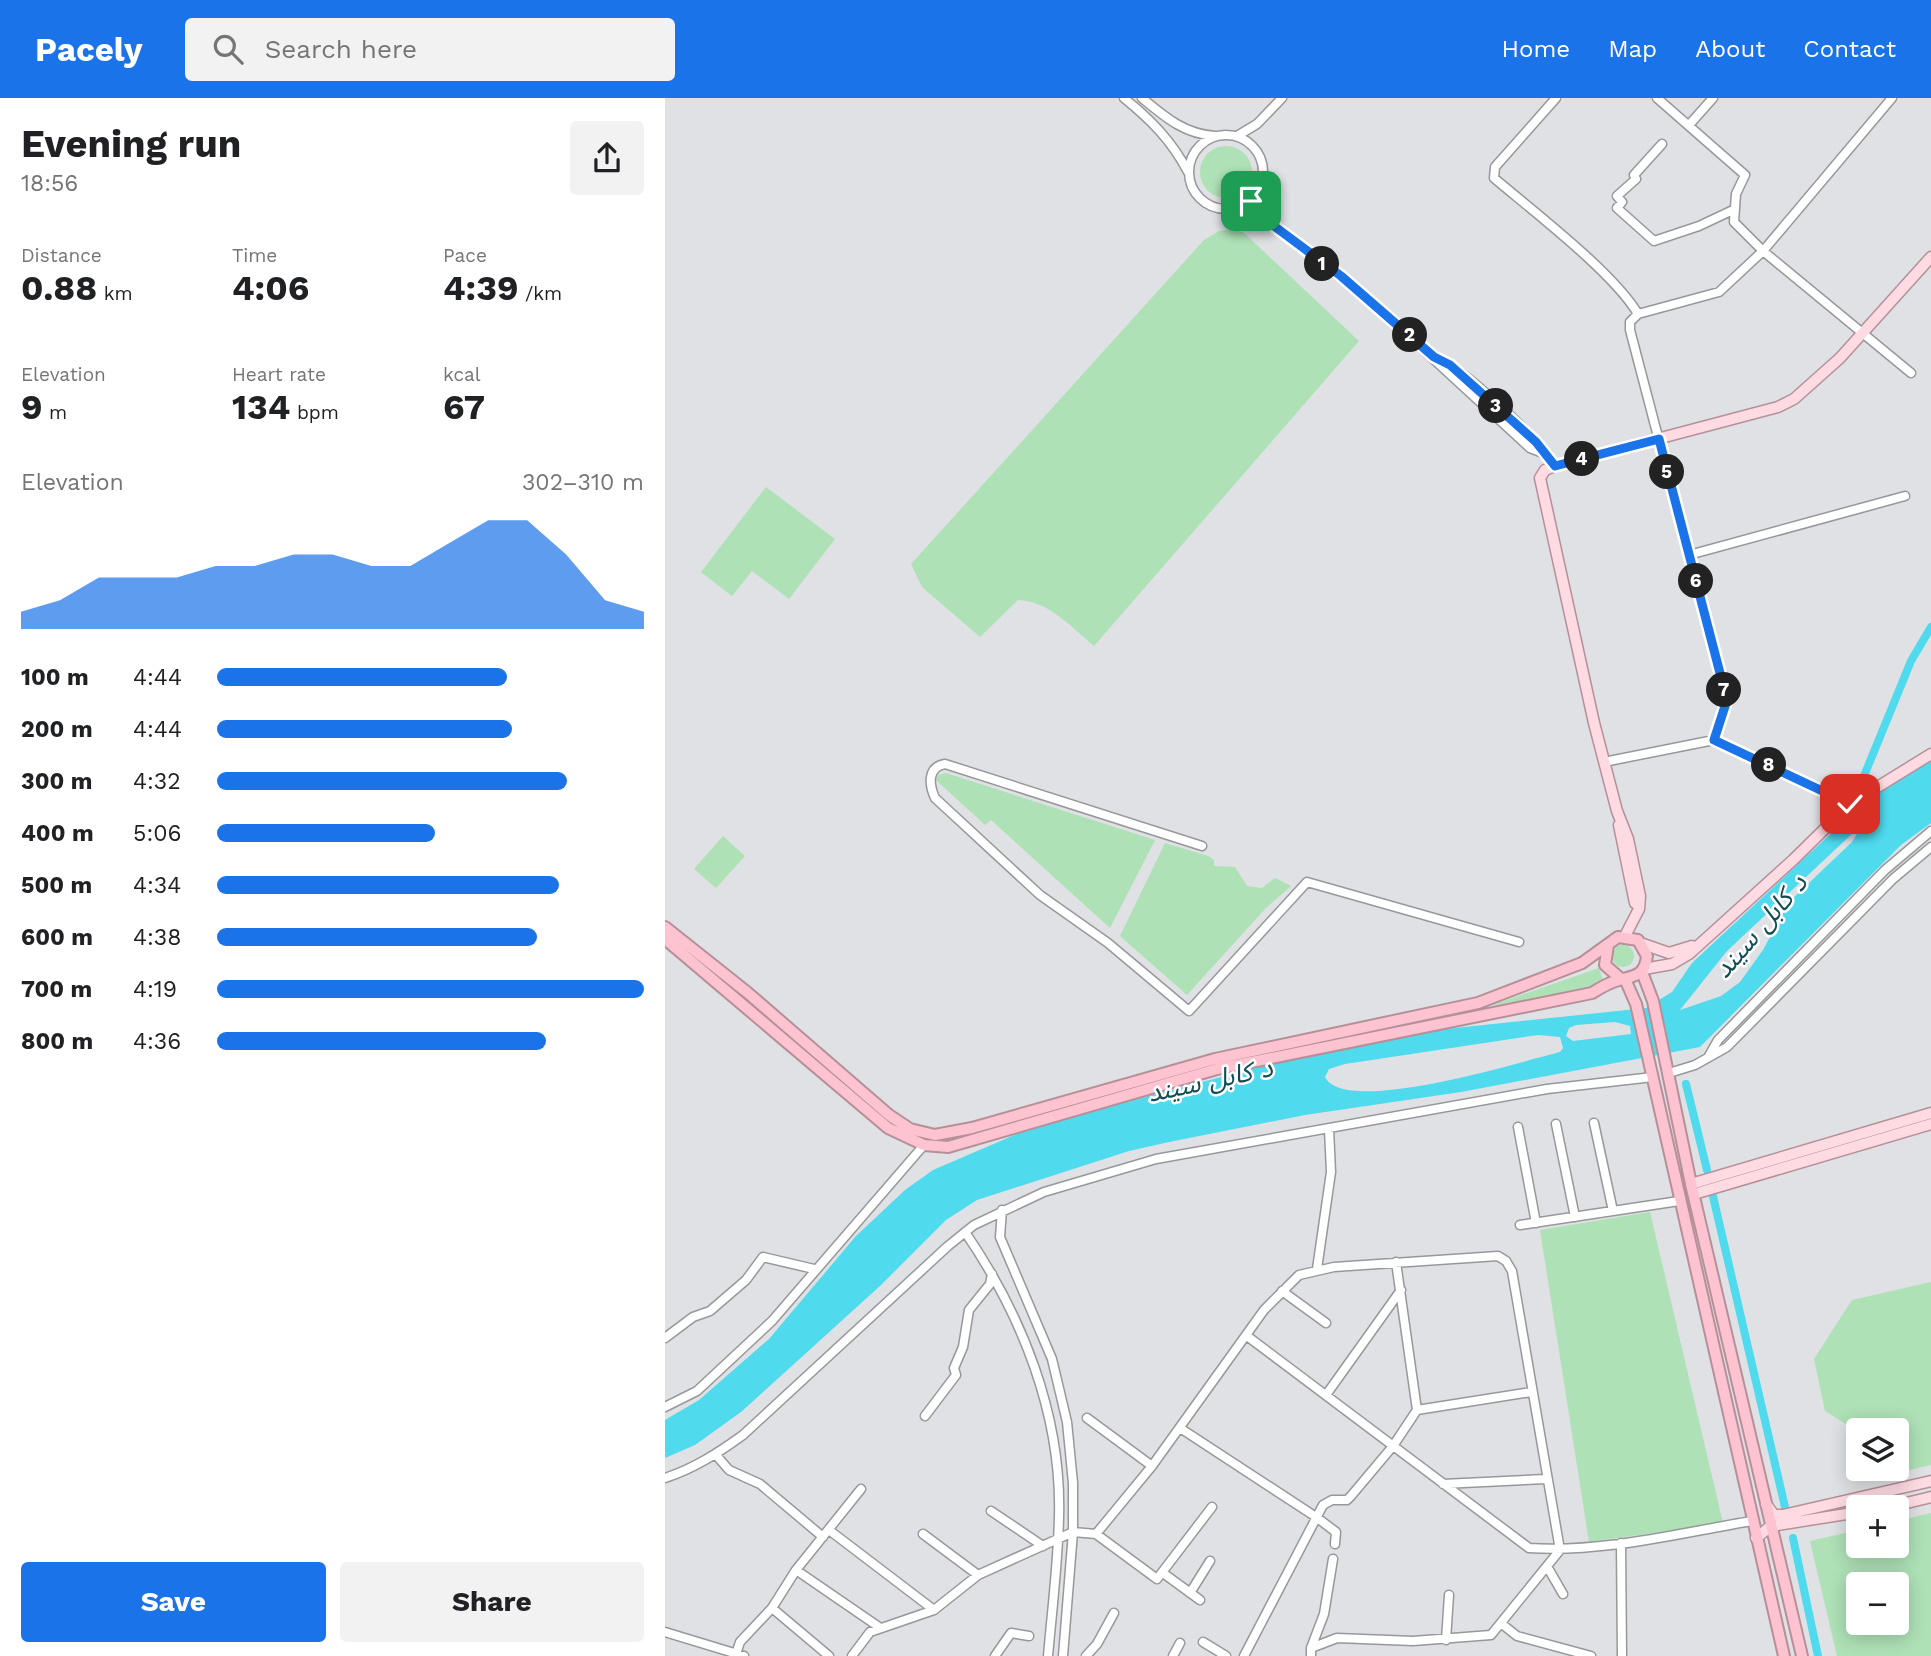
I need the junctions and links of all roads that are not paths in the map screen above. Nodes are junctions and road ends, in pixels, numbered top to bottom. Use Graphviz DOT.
graph roads {
  1 [pos="1124,98"];
  2 [pos="1142,98"];
  3 [pos="1282,98"];
  4 [pos="1556,98"];
  5 [pos="1657,98"];
  6 [pos="1713,98"];
  7 [pos="1892,98"];
  8 [pos="1689,125"];
  9 [pos="1215,136"];
  10 [pos="1237,136"];
  11 [pos="1663,144"];
  12 [pos="1188,173"];
  13 [pos="1240,207"];
  14 [pos="1733,209"];
  15 [pos="1763,251"];
  16 [pos="1931,257"];
  17 [pos="1638,314"];
  18 [pos="1862,331"];
  19 [pos="1911,373"];
  20 [pos="1659,439"];
  21 [pos="1555,466"];
  22 [pos="1905,496"];
  23 [pos="1689,555"];
  24 [pos="1714,740"];
  25 [pos="1931,754"];
  26 [pos="1604,762"];
  27 [pos="1850,804"];
  28 [pos="1931,831"];
  29 [pos="1202,846"];
  30 [pos="1931,847"];
  31 [pos="1885,870"];
  32 [pos="1893,879"];
  33 [pos="665,927"];
  34 [pos="1622,936"];
  35 [pos="665,939"];
  36 [pos="1702,940"];
  37 [pos="1519,942"];
  38 [pos="1643,944"];
  39 [pos="1608,945"];
  40 [pos="1643,970"];
  41 [pos="1623,979"];
  42 [pos="1707,1058"];
  43 [pos="1669,1073"];
  44 [pos="1653,1077"];
  45 [pos="1931,1113"];
  46 [pos="1594,1123"];
  47 [pos="1556,1124"];
  48 [pos="1931,1124"];
  49 [pos="1518,1127"];
  50 [pos="1329,1129"];
  51 [pos="924,1145"];
  52 [pos="1693,1189"];
  53 [pos="1679,1201"];
  54 [pos="1002,1210"];
  55 [pos="1613,1211"];
  56 [pos="1575,1217"];
  57 [pos="1536,1223"];
  58 [pos="1520,1225"];
  59 [pos="965,1232"];
  60 [pos="1396,1262"];
  61 [pos="814,1269"];
  62 [pos="1317,1269"];
  63 [pos="992,1274"];
  64 [pos="1401,1290"];
  65 [pos="1282,1291"];
  66 [pos="1326,1323"];
  67 [pos="1247,1336"];
  68 [pos="665,1338"];
  69 [pos="1531,1392"];
  70 [pos="1326,1395"];
  71 [pos="665,1407"];
  72 [pos="1417,1410"];
  73 [pos="925,1416"];
  74 [pos="1087,1418"];
  75 [pos="1180,1428"];
  76 [pos="1752,1444"];
  77 [pos="1393,1446"];
  78 [pos="716,1455"];
  79 [pos="1737,1455"];
  80 [pos="1152,1466"];
  81 [pos="665,1478"];
  82 [pos="1545,1479"];
  83 [pos="1931,1481"];
  84 [pos="1443,1484"];
  85 [pos="861,1489"];
  86 [pos="1931,1497"];
  87 [pos="1909,1502"];
  88 [pos="1765,1503"];
  89 [pos="1212,1507"];
  90 [pos="991,1511"];
  91 [pos="1846,1514"];
  92 [pos="1316,1517"];
  93 [pos="1752,1521"];
  94 [pos="1771,1526"];
  95 [pos="1073,1532"];
  96 [pos="826,1534"];
  97 [pos="923,1534"];
  98 [pos="1096,1534"];
  99 [pos="1756,1538"];
  100 [pos="1058,1539"];
  101 [pos="1621,1543"];
  102 [pos="1335,1544"];
  103 [pos="1043,1546"];
  104 [pos="1560,1550"];
  105 [pos="1332,1559"];
  106 [pos="1210,1561"];
  107 [pos="1548,1568"];
  108 [pos="796,1570"];
  109 [pos="1163,1573"];
  110 [pos="978,1575"];
  111 [pos="1190,1593"];
  112 [pos="1563,1594"];
  113 [pos="1449,1595"];
  114 [pos="1200,1600"];
  115 [pos="772,1608"];
  116 [pos="934,1609"];
  117 [pos="1114,1613"];
  118 [pos="1502,1624"];
  119 [pos="879,1627"];
  120 [pos="665,1632"];
  121 [pos="1028,1636"];
  122 [pos="1446,1640"];
  123 [pos="1203,1642"];
  124 [pos="1180,1643"];
  125 [pos="1311,1652"];
  126 [pos="740,1655"];
  127 [pos="829,1656"];
  128 [pos="852,1656"];
  129 [pos="995,1656"];
  130 [pos="1048,1656"];
  131 [pos="1063,1656"];
  132 [pos="1086,1656"];
  133 [pos="1173,1656"];
  134 [pos="1226,1656"];
  135 [pos="1244,1656"];
  136 [pos="1591,1656"];
  137 [pos="1622,1656"];
  138 [pos="1784,1656"];
  139 [pos="1802,1656"];
  1 -- 12 [label="street"];
  2 -- 9 [label="street"];
  3 -- 10 [label="street"];
  4 -- 17 [label="street"];
  5 -- 8 [label="street"];
  6 -- 8 [label="street"];
  7 -- 15 [label="street"];
  8 -- 14 [label="street"];
  9 -- 10 [label="street"];
  9 -- 12 [label="street"];
  10 -- 13 [label="street"];
  11 -- 14 [label="street"];
  12 -- 13 [label="street"];
  13 -- 21 [label="street"];
  14 -- 15 [label="street"];
  15 -- 17 [label="street"];
  15 -- 18 [label="street"];
  16 -- 18 [label="main road"];
  17 -- 20 [label="street"];
  18 -- 19 [label="street"];
  18 -- 20 [label="main road"];
  20 -- 21 [label="main road"];
  20 -- 23 [label="street"];
  21 -- 26 [label="main road"];
  22 -- 23 [label="street"];
  23 -- 24 [label="street"];
  24 -- 26 [label="street"];
  24 -- 27 [label="street"];
  25 -- 27 [label="main road"];
  26 -- 34 [label="main road"];
  27 -- 36 [label="main road"];
  28 -- 31 [label="street"];
  29 -- 37 [label="street"];
  30 -- 32 [label="street"];
  31 -- 32 [label="street"];
  31 -- 42 [label="street"];
  32 -- 42 [label="street"];
  33 -- 39 [label="highway"];
  34 -- 38 [label="highway"];
  34 -- 39 [label="highway"];
  35 -- 51 [label="highway"];
  36 -- 38 [label="main road"];
  36 -- 40 [label="main road"];
  38 -- 40 [label="highway"];
  39 -- 41 [label="highway"];
  40 -- 41 [label="highway"];
  40 -- 43 [label="highway"];
  41 -- 44 [label="highway"];
  41 -- 51 [label="highway"];
  42 -- 43 [label="street"];
  43 -- 52 [label="highway"];
  44 -- 50 [label="street"];
  44 -- 53 [label="highway"];
  45 -- 52 [label="main road"];
  46 -- 55 [label="street"];
  47 -- 56 [label="street"];
  48 -- 52 [label="main road"];
  49 -- 57 [label="street"];
  50 -- 54 [label="street"];
  50 -- 62 [label="street"];
  51 -- 61 [label="street"];
  52 -- 76 [label="highway"];
  53 -- 55 [label="street"];
  53 -- 79 [label="highway"];
  54 -- 59 [label="street"];
  54 -- 95 [label="street"];
  55 -- 56 [label="street"];
  56 -- 57 [label="street"];
  57 -- 58 [label="street"];
  59 -- 63 [label="street"];
  59 -- 78 [label="street"];
  60 -- 62 [label="street"];
  60 -- 64 [label="street"];
  60 -- 69 [label="street"];
  61 -- 68 [label="street"];
  61 -- 71 [label="street"];
  62 -- 65 [label="street"];
  63 -- 73 [label="street"];
  63 -- 100 [label="street"];
  64 -- 70 [label="street"];
  64 -- 72 [label="street"];
  65 -- 66 [label="street"];
  65 -- 67 [label="street"];
  67 -- 70 [label="street"];
  67 -- 75 [label="street"];
  69 -- 72 [label="street"];
  69 -- 82 [label="street"];
  70 -- 77 [label="street"];
  72 -- 77 [label="street"];
  74 -- 80 [label="street"];
  75 -- 80 [label="street"];
  75 -- 92 [label="street"];
  76 -- 79 [label="highway"];
  76 -- 88 [label="highway"];
  77 -- 84 [label="street"];
  77 -- 92 [label="street"];
  78 -- 81 [label="street"];
  78 -- 96 [label="street"];
  79 -- 93 [label="highway"];
  80 -- 98 [label="street"];
  82 -- 84 [label="street"];
  82 -- 104 [label="street"];
  83 -- 88 [label="main road"];
  84 -- 104 [label="street"];
  85 -- 96 [label="street"];
  86 -- 87 [label="main road"];
  88 -- 94 [label="highway"];
  89 -- 109 [label="street"];
  90 -- 103 [label="street"];
  91 -- 94 [label="main road"];
  92 -- 102 [label="street"];
  92 -- 135 [label="street"];
  93 -- 99 [label="highway"];
  93 -- 101 [label="street"];
  94 -- 99 [label="main road"];
  94 -- 139 [label="highway"];
  95 -- 98 [label="street"];
  95 -- 100 [label="street"];
  95 -- 131 [label="street"];
  96 -- 108 [label="street"];
  96 -- 116 [label="street"];
  97 -- 110 [label="street"];
  98 -- 109 [label="street"];
  99 -- 138 [label="highway"];
  100 -- 103 [label="street"];
  100 -- 130 [label="street"];
  101 -- 104 [label="street"];
  101 -- 137 [label="street"];
  103 -- 110 [label="street"];
  104 -- 107 [label="street"];
  105 -- 125 [label="street"];
  106 -- 111 [label="street"];
  107 -- 112 [label="street"];
  107 -- 118 [label="street"];
  108 -- 115 [label="street"];
  108 -- 119 [label="street"];
  109 -- 111 [label="street"];
  110 -- 116 [label="street"];
  111 -- 114 [label="street"];
  113 -- 122 [label="street"];
  115 -- 126 [label="street"];
  115 -- 127 [label="street"];
  116 -- 119 [label="street"];
  117 -- 132 [label="street"];
  118 -- 122 [label="street"];
  118 -- 136 [label="street"];
  119 -- 128 [label="street"];
  120 -- 126 [label="street"];
  121 -- 129 [label="street"];
  122 -- 125 [label="street"];
  123 -- 134 [label="street"];
  124 -- 133 [label="street"];
}
